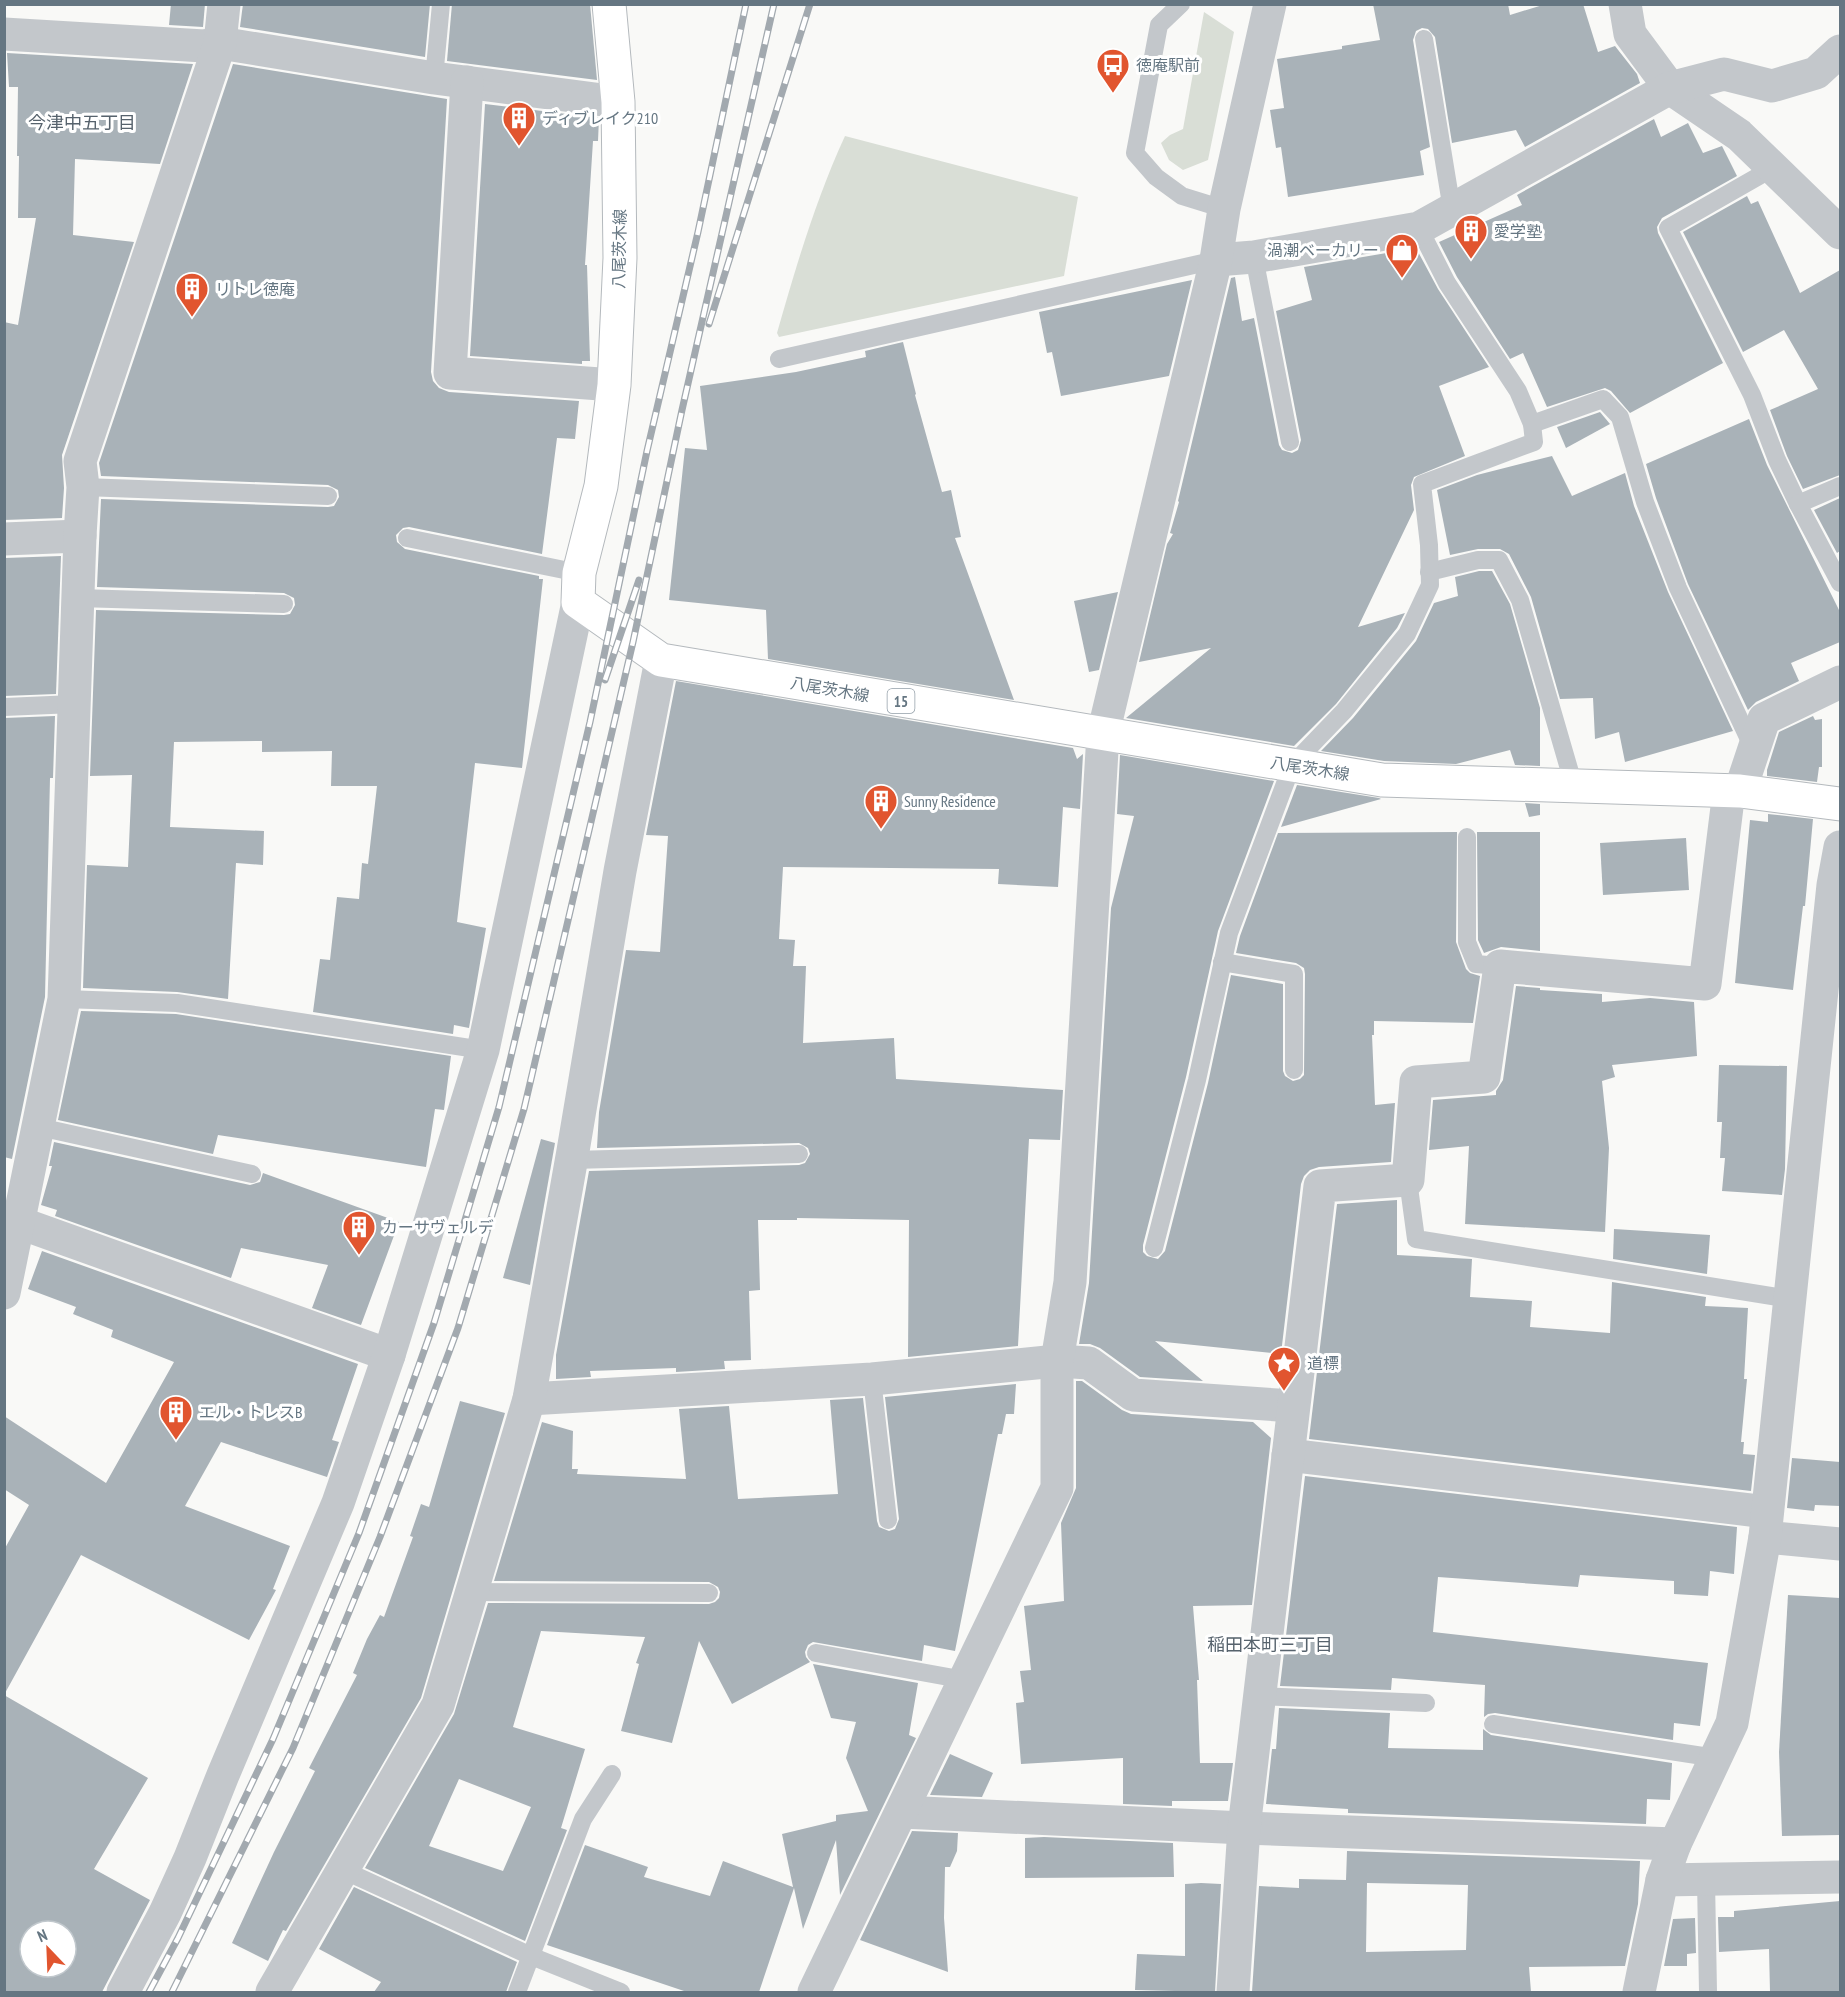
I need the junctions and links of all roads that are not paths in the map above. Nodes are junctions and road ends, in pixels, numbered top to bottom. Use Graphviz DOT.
graph roads {
  1 [pos="224,4"];
  2 [pos="441,4"];
  3 [pos="609,4"];
  4 [pos="1181,4"];
  5 [pos="1625,4"];
  6 [pos="1263,7"];
  7 [pos="4,34"];
  8 [pos="1424,39"];
  9 [pos="220,43"];
  10 [pos="1840,51"];
  11 [pos="434,78"];
  12 [pos="467,82"];
  13 [pos="1670,88"];
  14 [pos="618,102"];
  15 [pos="1773,168"];
  16 [pos="1224,209"];
  17 [pos="1452,210"];
  18 [pos="1419,228"];
  19 [pos="1840,233"];
  20 [pos="1254,257"];
  21 [pos="1216,260"];
  22 [pos="779,359"];
  23 [pos="614,385"];
  24 [pos="1532,424"];
  25 [pos="1290,441"];
  26 [pos="1840,486"];
  27 [pos="83,487"];
  28 [pos="328,496"];
  29 [pos="1798,504"];
  30 [pos="80,536"];
  31 [pos="407,538"];
  32 [pos="4,539"];
  33 [pos="1429,572"];
  34 [pos="1840,583"];
  35 [pos="579,588"];
  36 [pos="78,598"];
  37 [pos="285,604"];
  38 [pos="661,660"];
  39 [pos="1840,682"];
  40 [pos="74,704"];
  41 [pos="4,707"];
  42 [pos="1103,734"];
  43 [pos="1754,750"];
  44 [pos="1292,765"];
  45 [pos="1574,786"];
  46 [pos="1735,791"];
  47 [pos="1840,804"];
  48 [pos="1467,837"];
  49 [pos="1840,847"];
  50 [pos="1222,962"];
  51 [pos="1500,966"];
  52 [pos="64,999"];
  53 [pos="483,1050"];
  54 [pos="1294,1070"];
  55 [pos="39,1127"];
  56 [pos="799,1154"];
  57 [pos="572,1160"];
  58 [pos="252,1174"];
  59 [pos="1408,1180"];
  60 [pos="20,1223"];
  61 [pos="1154,1248"];
  62 [pos="4,1293"];
  63 [pos="1790,1299"];
  64 [pos="389,1355"];
  65 [pos="1057,1361"];
  66 [pos="872,1379"];
  67 [pos="529,1399"];
  68 [pos="1293,1407"];
  69 [pos="1288,1455"];
  70 [pos="888,1520"];
  71 [pos="1766,1524"];
  72 [pos="1840,1544"];
  73 [pos="471,1592"];
  74 [pos="709,1593"];
  75 [pos="816,1653"];
  76 [pos="965,1680"];
  77 [pos="1259,1696"];
  78 [pos="1426,1703"];
  79 [pos="1493,1724"];
  80 [pos="1716,1758"];
  81 [pos="612,1774"];
  82 [pos="902,1812"];
  83 [pos="1244,1828"];
  84 [pos="1675,1844"];
  85 [pos="343,1870"];
  86 [pos="1840,1877"];
  87 [pos="1662,1880"];
  88 [pos="1706,1880"];
  89 [pos="531,1956"];
  90 [pos="123,1992"];
  91 [pos="272,1992"];
  92 [pos="517,1992"];
  93 [pos="621,1992"];
  94 [pos="814,1992"];
  95 [pos="1233,1992"];
  96 [pos="1639,1992"];
  97 [pos="1707,1992"];
  1 -- 9 [label="street"];
  2 -- 11 [label="lane"];
  3 -- 14 [label="main road, 八尾茨木線"];
  4 -- 16 [label="lane"];
  5 -- 13 [label="street"];
  6 -- 16 [label="street"];
  7 -- 9 [label="street"];
  8 -- 17 [label="lane"];
  9 -- 11 [label="street"];
  9 -- 27 [label="street"];
  10 -- 13 [label="street"];
  11 -- 12 [label="street"];
  12 -- 14 [label="street"];
  12 -- 23 [label="street"];
  13 -- 15 [label="street"];
  13 -- 17 [label="street"];
  14 -- 23 [label="main road, 八尾茨木線"];
  15 -- 19 [label="street"];
  15 -- 29 [label="lane"];
  16 -- 21 [label="street"];
  17 -- 18 [label="street"];
  18 -- 20 [label="street"];
  18 -- 24 [label="lane"];
  20 -- 21 [label="street"];
  20 -- 25 [label="lane"];
  21 -- 22 [label="lane"];
  21 -- 42 [label="street"];
  23 -- 35 [label="main road, 八尾茨木線"];
  24 -- 33 [label="lane"];
  24 -- 43 [label="lane"];
  26 -- 29 [label="lane"];
  27 -- 28 [label="lane"];
  27 -- 30 [label="street"];
  29 -- 34 [label="lane"];
  30 -- 32 [label="street"];
  30 -- 36 [label="street"];
  31 -- 35 [label="lane"];
  33 -- 44 [label="lane"];
  33 -- 45 [label="lane"];
  35 -- 38 [label="main road, 八尾茨木線 / 15"];
  35 -- 53 [label="street"];
  36 -- 37 [label="lane"];
  36 -- 40 [label="street"];
  38 -- 42 [label="main road, 八尾茨木線 / 15"];
  38 -- 57 [label="street"];
  39 -- 43 [label="street"];
  40 -- 41 [label="lane"];
  40 -- 52 [label="street"];
  42 -- 44 [label="main road, 八尾茨木線 / 15"];
  42 -- 65 [label="street"];
  43 -- 46 [label="street"];
  44 -- 45 [label="main road, 八尾茨木線 / 15"];
  44 -- 50 [label="lane"];
  45 -- 46 [label="main road, 八尾茨木線 / 15"];
  46 -- 47 [label="main road, 八尾茨木線 / 15"];
  46 -- 51 [label="street"];
  48 -- 51 [label="lane"];
  49 -- 63 [label="street"];
  50 -- 54 [label="lane"];
  50 -- 61 [label="lane"];
  51 -- 59 [label="street"];
  52 -- 53 [label="lane"];
  52 -- 55 [label="street"];
  53 -- 64 [label="street"];
  55 -- 58 [label="lane"];
  55 -- 60 [label="street"];
  56 -- 57 [label="lane"];
  57 -- 67 [label="street"];
  59 -- 63 [label="lane"];
  59 -- 68 [label="street"];
  60 -- 62 [label="street"];
  60 -- 64 [label="street"];
  63 -- 71 [label="street"];
  64 -- 90 [label="street"];
  65 -- 66 [label="street"];
  65 -- 68 [label="street"];
  65 -- 76 [label="street"];
  66 -- 67 [label="street"];
  66 -- 70 [label="lane"];
  67 -- 73 [label="street"];
  68 -- 69 [label="street"];
  69 -- 71 [label="street"];
  69 -- 77 [label="street"];
  71 -- 72 [label="street"];
  71 -- 80 [label="street"];
  73 -- 74 [label="lane"];
  73 -- 85 [label="street"];
  75 -- 76 [label="lane"];
  76 -- 82 [label="street"];
  77 -- 78 [label="lane"];
  77 -- 83 [label="street"];
  79 -- 80 [label="lane"];
  80 -- 84 [label="street"];
  81 -- 89 [label="lane"];
  82 -- 83 [label="street"];
  82 -- 94 [label="street"];
  83 -- 84 [label="street"];
  83 -- 95 [label="street"];
  84 -- 87 [label="street"];
  85 -- 89 [label="lane"];
  85 -- 91 [label="street"];
  86 -- 88 [label="street"];
  87 -- 88 [label="street"];
  87 -- 96 [label="street"];
  88 -- 97 [label="lane"];
  89 -- 92 [label="lane"];
  89 -- 93 [label="lane"];
}
